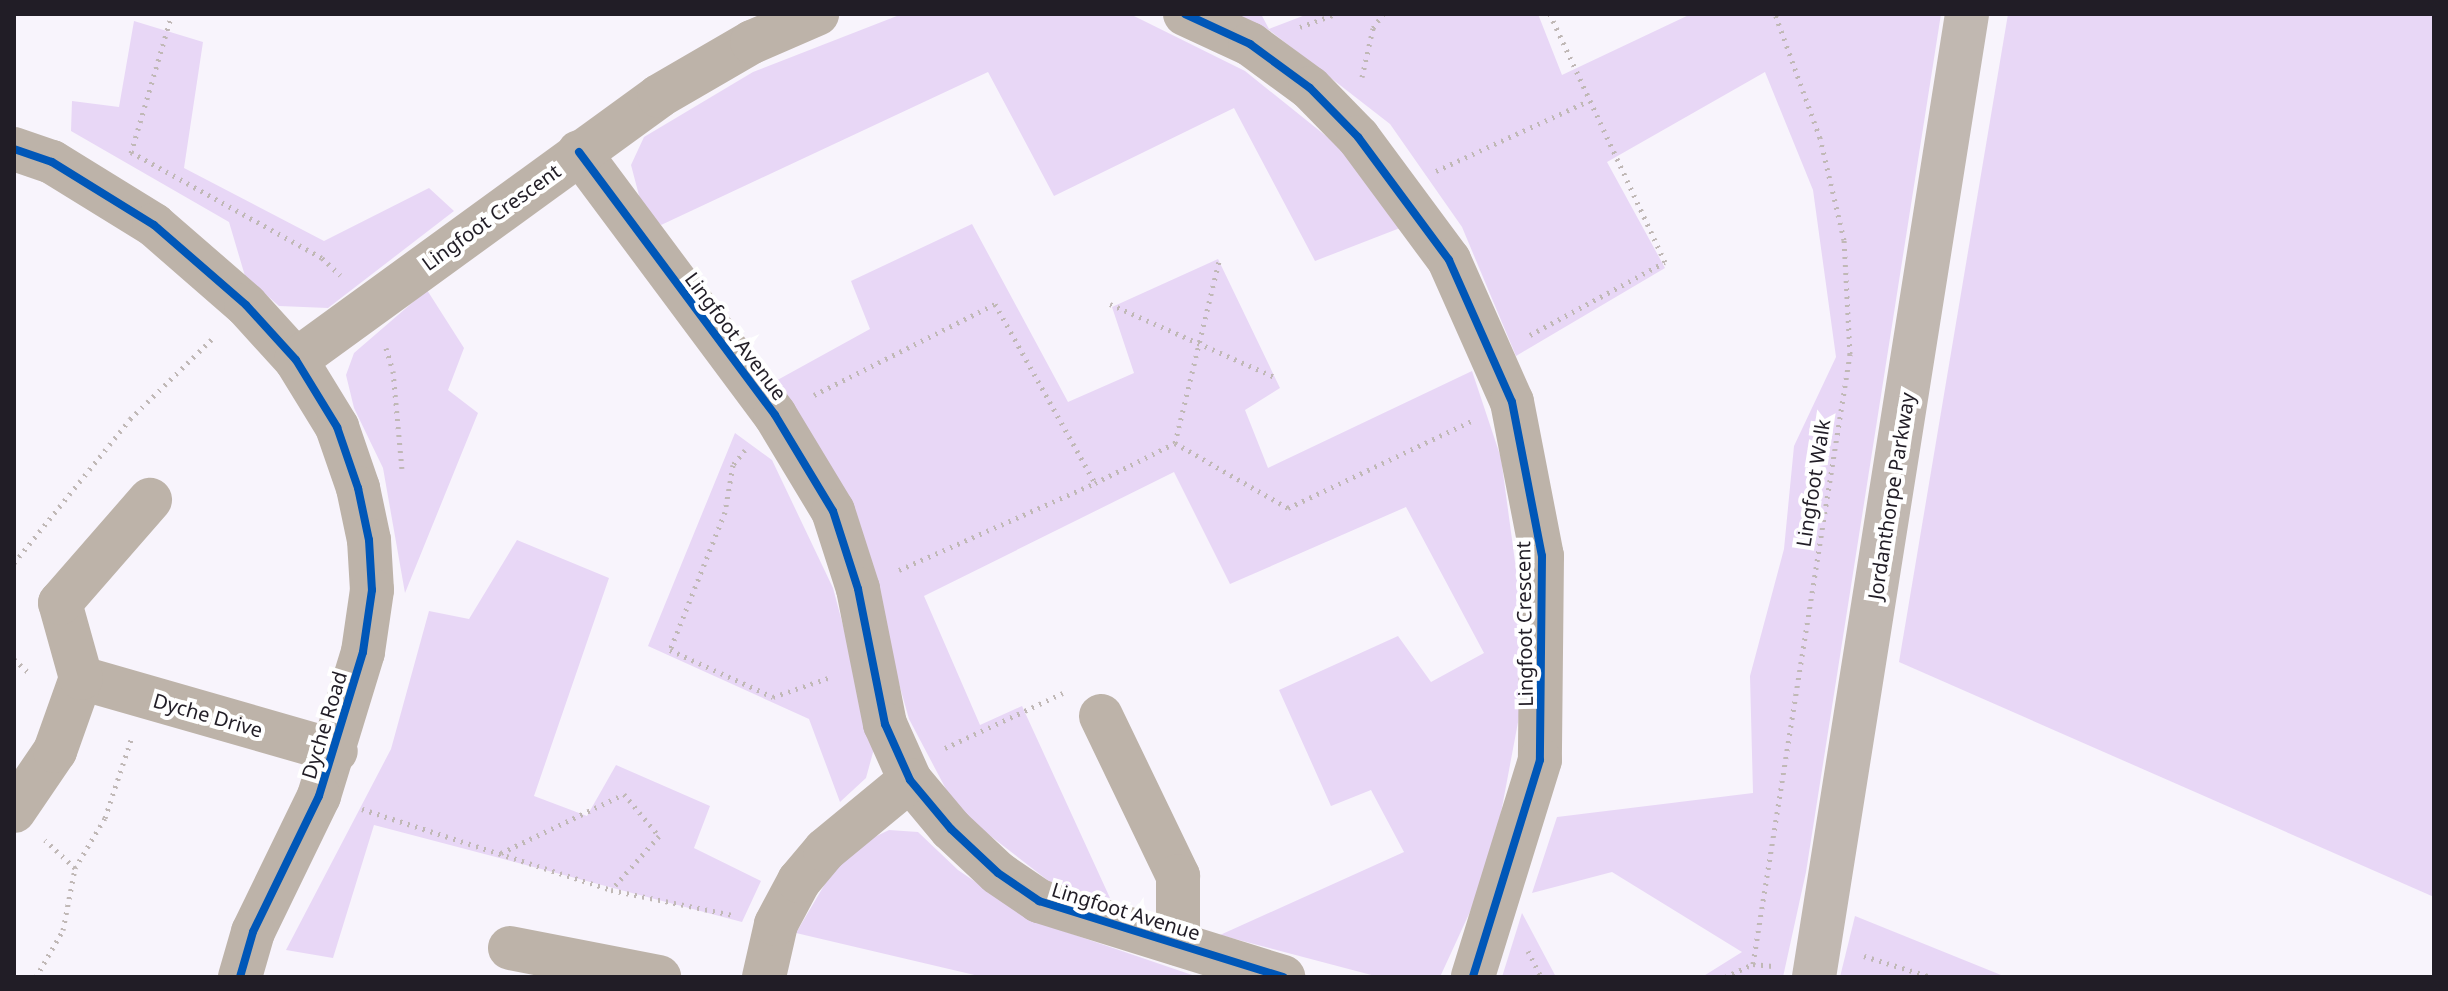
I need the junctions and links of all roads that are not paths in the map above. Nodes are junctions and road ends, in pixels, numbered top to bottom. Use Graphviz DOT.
graph roads {
  1 [pos="817,14"];
  2 [pos="1185,14"];
  3 [pos="1967,14"];
  4 [pos="745,28"];
  5 [pos="14,149"];
  6 [pos="579,152"];
  7 [pos="296,360"];
  8 [pos="150,500"];
  9 [pos="81,678"];
  10 [pos="1101,716"];
  11 [pos="336,751"];
  12 [pos="907,774"];
  13 [pos="24,821"];
  14 [pos="1178,944"];
  15 [pos="510,948"];
  16 [pos="1817,959"];
  17 [pos="240,977"];
  18 [pos="659,977"];
  19 [pos="764,977"];
  20 [pos="1283,977"];
  21 [pos="1473,977"];
  1 -- 4 [label="street, Lingfoot Crescent"];
  2 -- 21 [label="street, Lingfoot Crescent"];
  3 -- 16 [label="main road, Jordanthorpe Parkway"];
  4 -- 6 [label="street, Lingfoot Crescent"];
  5 -- 7 [label="street, Dyche Road"];
  6 -- 7 [label="street, Lingfoot Crescent"];
  6 -- 12 [label="street, Lingfoot Avenue"];
  7 -- 11 [label="street, Dyche Road"];
  8 -- 9 [label="street"];
  9 -- 11 [label="street, Dyche Drive"];
  9 -- 13 [label="street"];
  10 -- 14 [label="street"];
  11 -- 17 [label="street, Dyche Road"];
  12 -- 14 [label="street, Lingfoot Avenue"];
  12 -- 19 [label="street"];
  14 -- 20 [label="street, Lingfoot Avenue"];
  15 -- 18 [label="street"];
}
